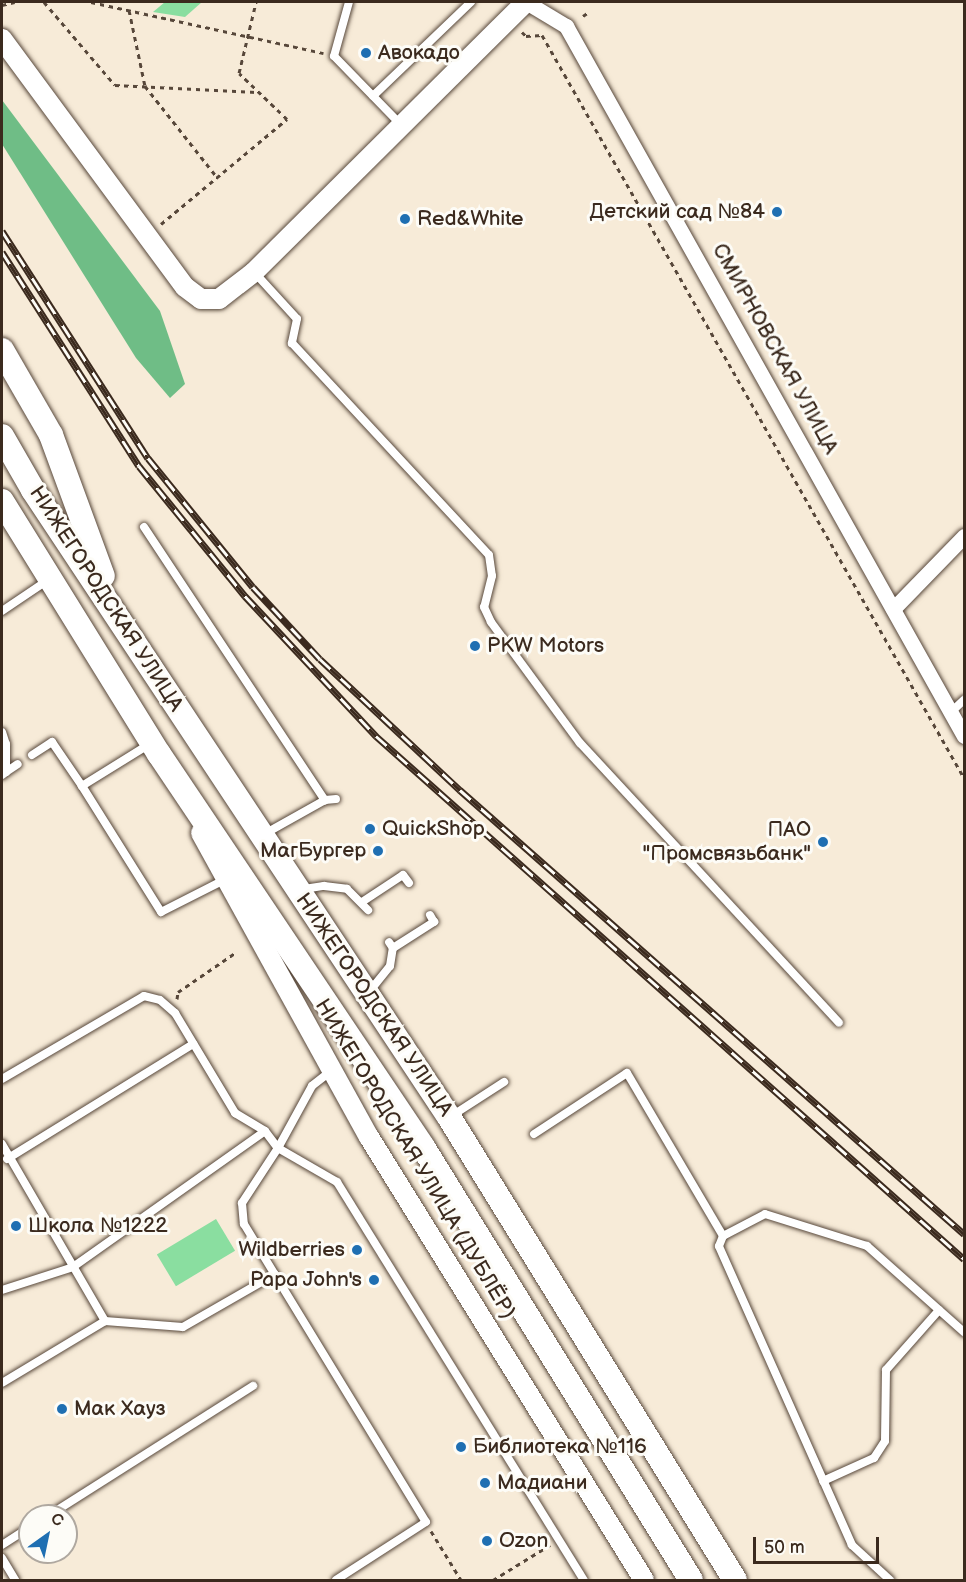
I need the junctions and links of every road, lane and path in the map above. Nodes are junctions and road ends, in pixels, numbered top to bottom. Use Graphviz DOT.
graph roads {
  1 [pos="15,2"];
  2 [pos="44,2"];
  3 [pos="91,2"];
  4 [pos="256,2"];
  5 [pos="349,2"];
  6 [pos="471,2"];
  7 [pos="526,2"];
  8 [pos="2,5"];
  9 [pos="129,10"];
  10 [pos="589,12"];
  11 [pos="583,16"];
  12 [pos="521,31"];
  13 [pos="248,36"];
  14 [pos="3,43"];
  15 [pos="334,56"];
  16 [pos="145,86"];
  17 [pos="259,92"];
  18 [pos="373,96"];
  19 [pos="402,126"];
  20 [pos="217,177"];
  21 [pos="157,227"];
  22 [pos="254,272"];
  23 [pos="2,350"];
  24 [pos="2,436"];
  25 [pos="2,501"];
  26 [pos="144,527"];
  27 [pos="964,536"];
  28 [pos="50,579"];
  29 [pos="893,609"];
  30 [pos="2,611"];
  31 [pos="139,651"];
  32 [pos="964,700"];
  33 [pos="951,712"];
  34 [pos="2,732"];
  35 [pos="964,736"];
  36 [pos="156,748"];
  37 [pos="32,755"];
  38 [pos="18,764"];
  39 [pos="4,773"];
  40 [pos="964,778"];
  41 [pos="82,786"];
  42 [pos="336,799"];
  43 [pos="325,800"];
  44 [pos="262,836"];
  45 [pos="225,879"];
  46 [pos="408,883"];
  47 [pos="383,888"];
  48 [pos="298,890"];
  49 [pos="389,896"];
  50 [pos="362,902"];
  51 [pos="368,910"];
  52 [pos="430,915"];
  53 [pos="235,953"];
  54 [pos="368,994"];
  55 [pos="175,1013"];
  56 [pos="839,1023"];
  57 [pos="193,1044"];
  58 [pos="332,1070"];
  59 [pos="2,1079"];
  60 [pos="504,1083"];
  61 [pos="449,1118"];
  62 [pos="265,1131"];
  63 [pos="534,1134"];
  64 [pos="2,1144"];
  65 [pos="278,1148"];
  66 [pos="4,1155"];
  67 [pos="723,1236"];
  68 [pos="73,1267"];
  69 [pos="275,1274"];
  70 [pos="2,1290"];
  71 [pos="939,1310"];
  72 [pos="105,1321"];
  73 [pos="964,1332"];
  74 [pos="2,1383"];
  75 [pos="253,1386"];
  76 [pos="823,1481"];
  77 [pos="67,1504"];
  78 [pos="426,1522"];
  79 [pos="18,1535"];
  80 [pos="559,1539"];
  81 [pos="2,1545"];
  82 [pos="2,1558"];
  83 [pos="15,1581"];
  84 [pos="336,1581"];
  85 [pos="461,1581"];
  86 [pos="493,1581"];
  87 [pos="584,1581"];
  88 [pos="644,1581"];
  89 [pos="691,1581"];
  90 [pos="735,1581"];
  91 [pos="890,1581"];
  1 -- 8 [label="path"];
  2 -- 16 [label="path"];
  3 -- 9 [label="path"];
  4 -- 13 [label="path"];
  5 -- 15 [label="lane"];
  6 -- 18 [label="lane"];
  7 -- 19 [label="street, СМИРНОВСКАЯ УЛИЦА"];
  7 -- 29 [label="street, СМИРНОВСКАЯ УЛИЦА"];
  9 -- 13 [label="path"];
  9 -- 16 [label="path"];
  10 -- 11 [label="path"];
  12 -- 40 [label="path"];
  13 -- 15 [label="path"];
  13 -- 17 [label="path"];
  14 -- 22 [label="street, СМИРНОВСКАЯ УЛИЦА"];
  15 -- 18 [label="lane"];
  16 -- 17 [label="path"];
  16 -- 20 [label="path"];
  17 -- 20 [label="path"];
  18 -- 19 [label="lane"];
  19 -- 22 [label="street, СМИРНОВСКАЯ УЛИЦА"];
  20 -- 21 [label="path"];
  22 -- 56 [label="lane"];
  23 -- 31 [label="main road"];
  24 -- 31 [label="main road, НИЖЕГОРОДСКАЯ УЛИЦА"];
  25 -- 28 [label="main road, НИЖЕГОРОДСКАЯ УЛИЦА"];
  26 -- 43 [label="lane"];
  27 -- 29 [label="street"];
  28 -- 30 [label="lane"];
  28 -- 36 [label="main road, НИЖЕГОРОДСКАЯ УЛИЦА"];
  29 -- 33 [label="street, СМИРНОВСКАЯ УЛИЦА"];
  31 -- 44 [label="main road, НИЖЕГОРОДСКАЯ УЛИЦА"];
  32 -- 33 [label="lane"];
  33 -- 35 [label="street, СМИРНОВСКАЯ УЛИЦА"];
  34 -- 39 [label="lane"];
  36 -- 41 [label="lane"];
  36 -- 45 [label="street, НИЖЕГОРОДСКАЯ УЛИЦА (ДУБЛЁР)"];
  36 -- 89 [label="main road, НИЖЕГОРОДСКАЯ УЛИЦА"];
  37 -- 41 [label="lane"];
  38 -- 39 [label="lane"];
  41 -- 45 [label="lane"];
  42 -- 43 [label="lane"];
  43 -- 44 [label="lane"];
  44 -- 48 [label="main road, НИЖЕГОРОДСКАЯ УЛИЦА"];
  45 -- 58 [label="street, НИЖЕГОРОДСКАЯ УЛИЦА (ДУБЛЁР)"];
  46 -- 47 [label="lane"];
  47 -- 49 [label="lane"];
  47 -- 50 [label="lane"];
  48 -- 50 [label="lane"];
  48 -- 54 [label="main road, НИЖЕГОРОДСКАЯ УЛИЦА"];
  50 -- 51 [label="lane"];
  52 -- 54 [label="lane"];
  53 -- 55 [label="path"];
  54 -- 61 [label="main road, НИЖЕГОРОДСКАЯ УЛИЦА"];
  55 -- 57 [label="lane"];
  55 -- 59 [label="lane"];
  57 -- 62 [label="lane"];
  57 -- 66 [label="lane"];
  58 -- 65 [label="lane"];
  58 -- 88 [label="street, НИЖЕГОРОДСКАЯ УЛИЦА (ДУБЛЁР)"];
  60 -- 61 [label="lane"];
  61 -- 90 [label="main road, НИЖЕГОРОДСКАЯ УЛИЦА"];
  62 -- 65 [label="lane"];
  62 -- 68 [label="lane"];
  63 -- 67 [label="lane"];
  64 -- 66 [label="lane"];
  65 -- 69 [label="lane"];
  65 -- 80 [label="lane"];
  66 -- 68 [label="lane"];
  67 -- 71 [label="lane"];
  67 -- 76 [label="lane"];
  68 -- 70 [label="lane"];
  68 -- 72 [label="lane"];
  69 -- 72 [label="lane"];
  69 -- 78 [label="lane"];
  71 -- 73 [label="lane"];
  71 -- 76 [label="lane"];
  72 -- 74 [label="lane"];
  75 -- 77 [label="lane"];
  76 -- 91 [label="lane"];
  78 -- 84 [label="lane"];
  78 -- 85 [label="path"];
  79 -- 81 [label="lane"];
  80 -- 86 [label="path"];
  80 -- 87 [label="lane"];
  82 -- 83 [label="lane"];
}
